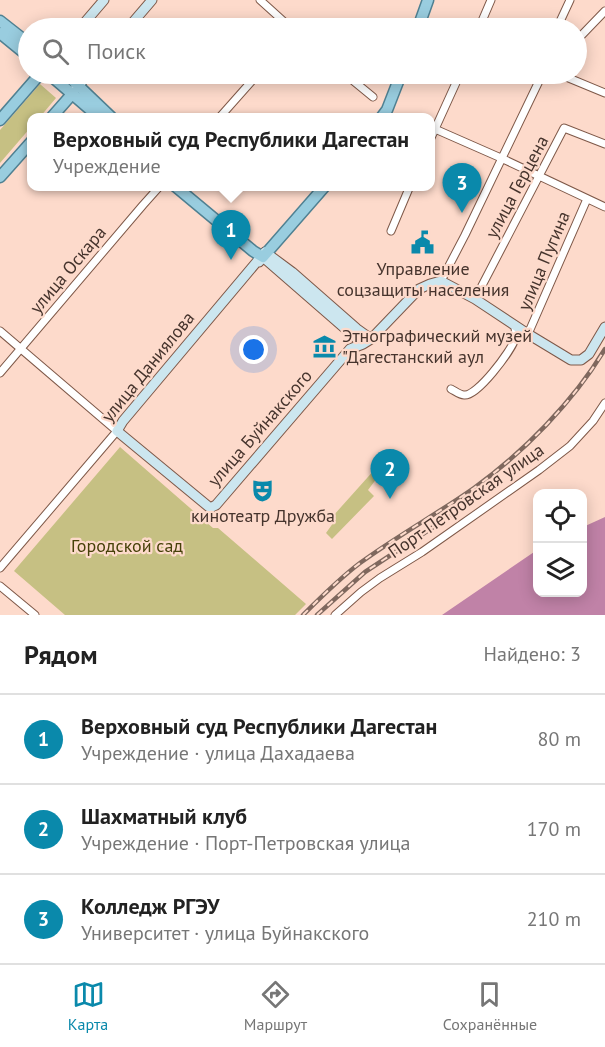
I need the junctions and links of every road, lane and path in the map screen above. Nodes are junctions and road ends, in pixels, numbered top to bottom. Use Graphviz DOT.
graph roads {
  1 [pos="104,0"];
  2 [pos="152,0"];
  3 [pos="260,0"];
  4 [pos="427,0"];
  5 [pos="491,0"];
  6 [pos="570,0"];
  7 [pos="605,11"];
  8 [pos="89,18"];
  9 [pos="137,18"];
  10 [pos="280,18"];
  11 [pos="421,18"];
  12 [pos="483,18"];
  13 [pos="562,18"];
  14 [pos="0,21"];
  15 [pos="587,30"];
  16 [pos="0,33"];
  17 [pos="18,35"];
  18 [pos="18,48"];
  19 [pos="31,84"];
  20 [pos="68,84"];
  21 [pos="72,84"];
  22 [pos="79,84"];
  23 [pos="249,84"];
  24 [pos="357,84"];
  25 [pos="397,84"];
  26 [pos="455,84"];
  27 [pos="538,84"];
  28 [pos="583,84"];
  29 [pos="75,88"];
  30 [pos="605,93"];
  31 [pos="373,97"];
  32 [pos="54,113"];
  33 [pos="97,113"];
  34 [pos="107,113"];
  35 [pos="223,113"];
  36 [pos="385,113"];
  37 [pos="0,120"];
  38 [pos="435,129"];
  39 [pos="605,144"];
  40 [pos="27,147"];
  41 [pos="501,158"];
  42 [pos="540,176"];
  43 [pos="0,177"];
  44 [pos="156,191"];
  45 [pos="181,191"];
  46 [pos="193,191"];
  47 [pos="320,191"];
  48 [pos="408,191"];
  49 [pos="587,199"];
  50 [pos="605,207"];
  51 [pos="391,231"];
  52 [pos="264,255"];
  53 [pos="441,281"];
  54 [pos="475,299"];
  55 [pos="515,325"];
  56 [pos="605,327"];
  57 [pos="0,331"];
  58 [pos="528,334"];
  59 [pos="367,342"];
  60 [pos="21,350"];
  61 [pos="0,373"];
  62 [pos="451,389"];
  63 [pos="605,403"];
  64 [pos="117,432"];
  65 [pos="0,568"];
  66 [pos="0,586"];
  67 [pos="35,615"];
  68 [pos="335,615"];
  1 -- 8 [label="street"];
  2 -- 9 [label="street"];
  3 -- 10 [label="street"];
  4 -- 11 [label="main road"];
  5 -- 12 [label="street"];
  6 -- 13 [label="street"];
  7 -- 15 [label="street"];
  14 -- 17 [label="main road"];
  16 -- 18 [label="main road"];
  19 -- 37 [label="main road"];
  20 -- 29 [label="main road"];
  21 -- 29 [label="main road"];
  22 -- 29 [label="street"];
  23 -- 35 [label="street"];
  24 -- 31 [label="street"];
  25 -- 36 [label="main road"];
  26 -- 38 [label="street"];
  27 -- 41 [label="street"];
  28 -- 30 [label="street"];
  29 -- 32 [label="main road"];
  29 -- 33 [label="main road"];
  29 -- 34 [label="main road"];
  38 -- 41 [label="street"];
  39 -- 42 [label="street, улица Герцена"];
  40 -- 43 [label="main road"];
  41 -- 42 [label="street"];
  41 -- 53 [label="street"];
  42 -- 49 [label="street"];
  42 -- 54 [label="street, улица Герцена"];
  44 -- 60 [label="street, улица Оскара"];
  45 -- 52 [label="main road"];
  46 -- 52 [label="main road"];
  47 -- 52 [label="main road, улица Даниялова"];
  48 -- 51 [label="street"];
  49 -- 50 [label="street"];
  49 -- 58 [label="street, улица Пугина"];
  52 -- 59 [label="street"];
  52 -- 64 [label="street, улица Даниялова"];
  53 -- 54 [label="street"];
  53 -- 59 [label="street, улица Буйнакского"];
  54 -- 55 [label="street"];
  55 -- 58 [label="street"];
  55 -- 62 [label="street"];
  56 -- 58 [label="street"];
  57 -- 60 [label="street"];
  59 -- 64 [label="street, улица Буйнакского"];
  60 -- 61 [label="street, улица Оскара"];
  60 -- 64 [label="street"];
  63 -- 68 [label="street, Порт-Петровская улица"];
  64 -- 65 [label="street, улица Даниялова"];
  66 -- 67 [label="street"];
}
